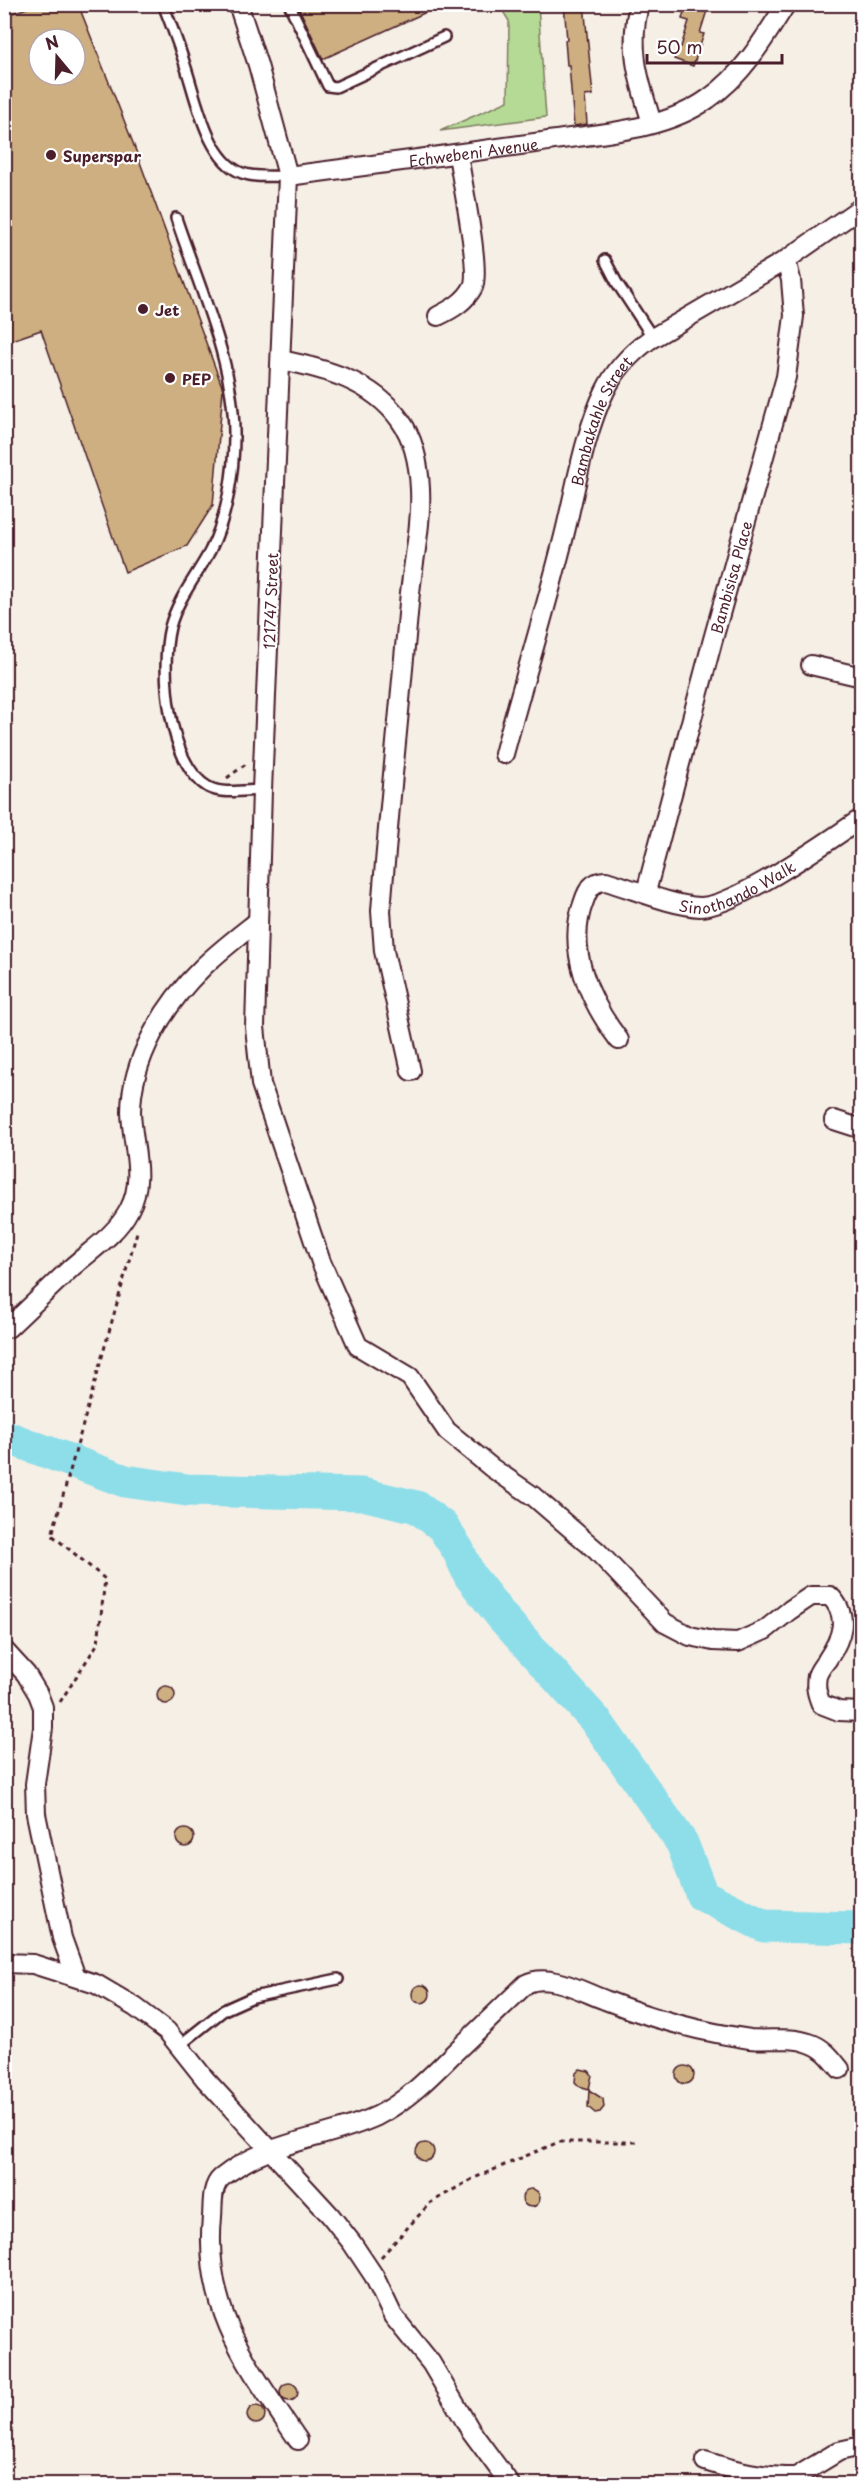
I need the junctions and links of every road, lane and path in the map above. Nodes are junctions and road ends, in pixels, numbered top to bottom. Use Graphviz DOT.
graph roads {
  1 [pos="162,4"];
  2 [pos="238,4"];
  3 [pos="289,4"];
  4 [pos="639,4"];
  5 [pos="786,4"];
  6 [pos="444,38"];
  7 [pos="652,123"];
  8 [pos="458,154"];
  9 [pos="288,176"];
  10 [pos="861,207"];
  11 [pos="176,218"];
  12 [pos="605,260"];
  13 [pos="786,260"];
  14 [pos="438,316"];
  15 [pos="653,338"];
  16 [pos="281,360"];
  17 [pos="811,665"];
  18 [pos="861,677"];
  19 [pos="265,735"];
  20 [pos="504,754"];
  21 [pos="210,788"];
  22 [pos="262,790"];
  23 [pos="861,818"];
  24 [pos="646,892"];
  25 [pos="258,921"];
  26 [pos="619,1040"];
  27 [pos="411,1071"];
  28 [pos="834,1120"];
  29 [pos="861,1129"];
  30 [pos="138,1231"];
  31 [pos="8,1328"];
  32 [pos="4,1650"];
  33 [pos="861,1712"];
  34 [pos="43,1728"];
  35 [pos="4,1963"];
  36 [pos="76,1977"];
  37 [pos="338,1979"];
  38 [pos="180,2045"];
  39 [pos="840,2068"];
  40 [pos="638,2142"];
  41 [pos="271,2149"];
  42 [pos="370,2270"];
  43 [pos="298,2440"];
  44 [pos="861,2446"];
  45 [pos="705,2461"];
  46 [pos="790,2481"];
  47 [pos="510,2484"];
  1 -- 9 [label="lane"];
  2 -- 9 [label="street"];
  3 -- 6 [label="lane"];
  4 -- 7 [label="street"];
  5 -- 7 [label="street, Echwebeni Avenue"];
  7 -- 8 [label="street, Echwebeni Avenue"];
  8 -- 9 [label="street, Echwebeni Avenue"];
  8 -- 14 [label="street"];
  9 -- 16 [label="street, 121747 Street"];
  10 -- 13 [label="street, Bambakahle Street"];
  11 -- 21 [label="lane"];
  12 -- 15 [label="lane"];
  13 -- 15 [label="street, Bambakahle Street"];
  13 -- 24 [label="street, Bambisisa Place"];
  15 -- 20 [label="street, Bambakahle Street"];
  16 -- 19 [label="street, 121747 Street"];
  16 -- 27 [label="street"];
  17 -- 18 [label="street"];
  19 -- 21 [label="path"];
  19 -- 22 [label="street, 121747 Street"];
  21 -- 22 [label="lane"];
  22 -- 25 [label="street, 121747 Street"];
  23 -- 24 [label="street, Sinothando Walk"];
  24 -- 26 [label="street, Sinothando Walk"];
  25 -- 31 [label="street"];
  25 -- 33 [label="street, 121747 Street"];
  28 -- 29 [label="street"];
  30 -- 34 [label="path"];
  32 -- 34 [label="street"];
  34 -- 36 [label="street"];
  35 -- 36 [label="street"];
  36 -- 38 [label="street"];
  37 -- 38 [label="lane"];
  38 -- 41 [label="street"];
  39 -- 41 [label="street"];
  40 -- 42 [label="path"];
  41 -- 42 [label="street"];
  41 -- 43 [label="street"];
  42 -- 47 [label="street"];
  44 -- 46 [label="street"];
  45 -- 46 [label="street"];
}
